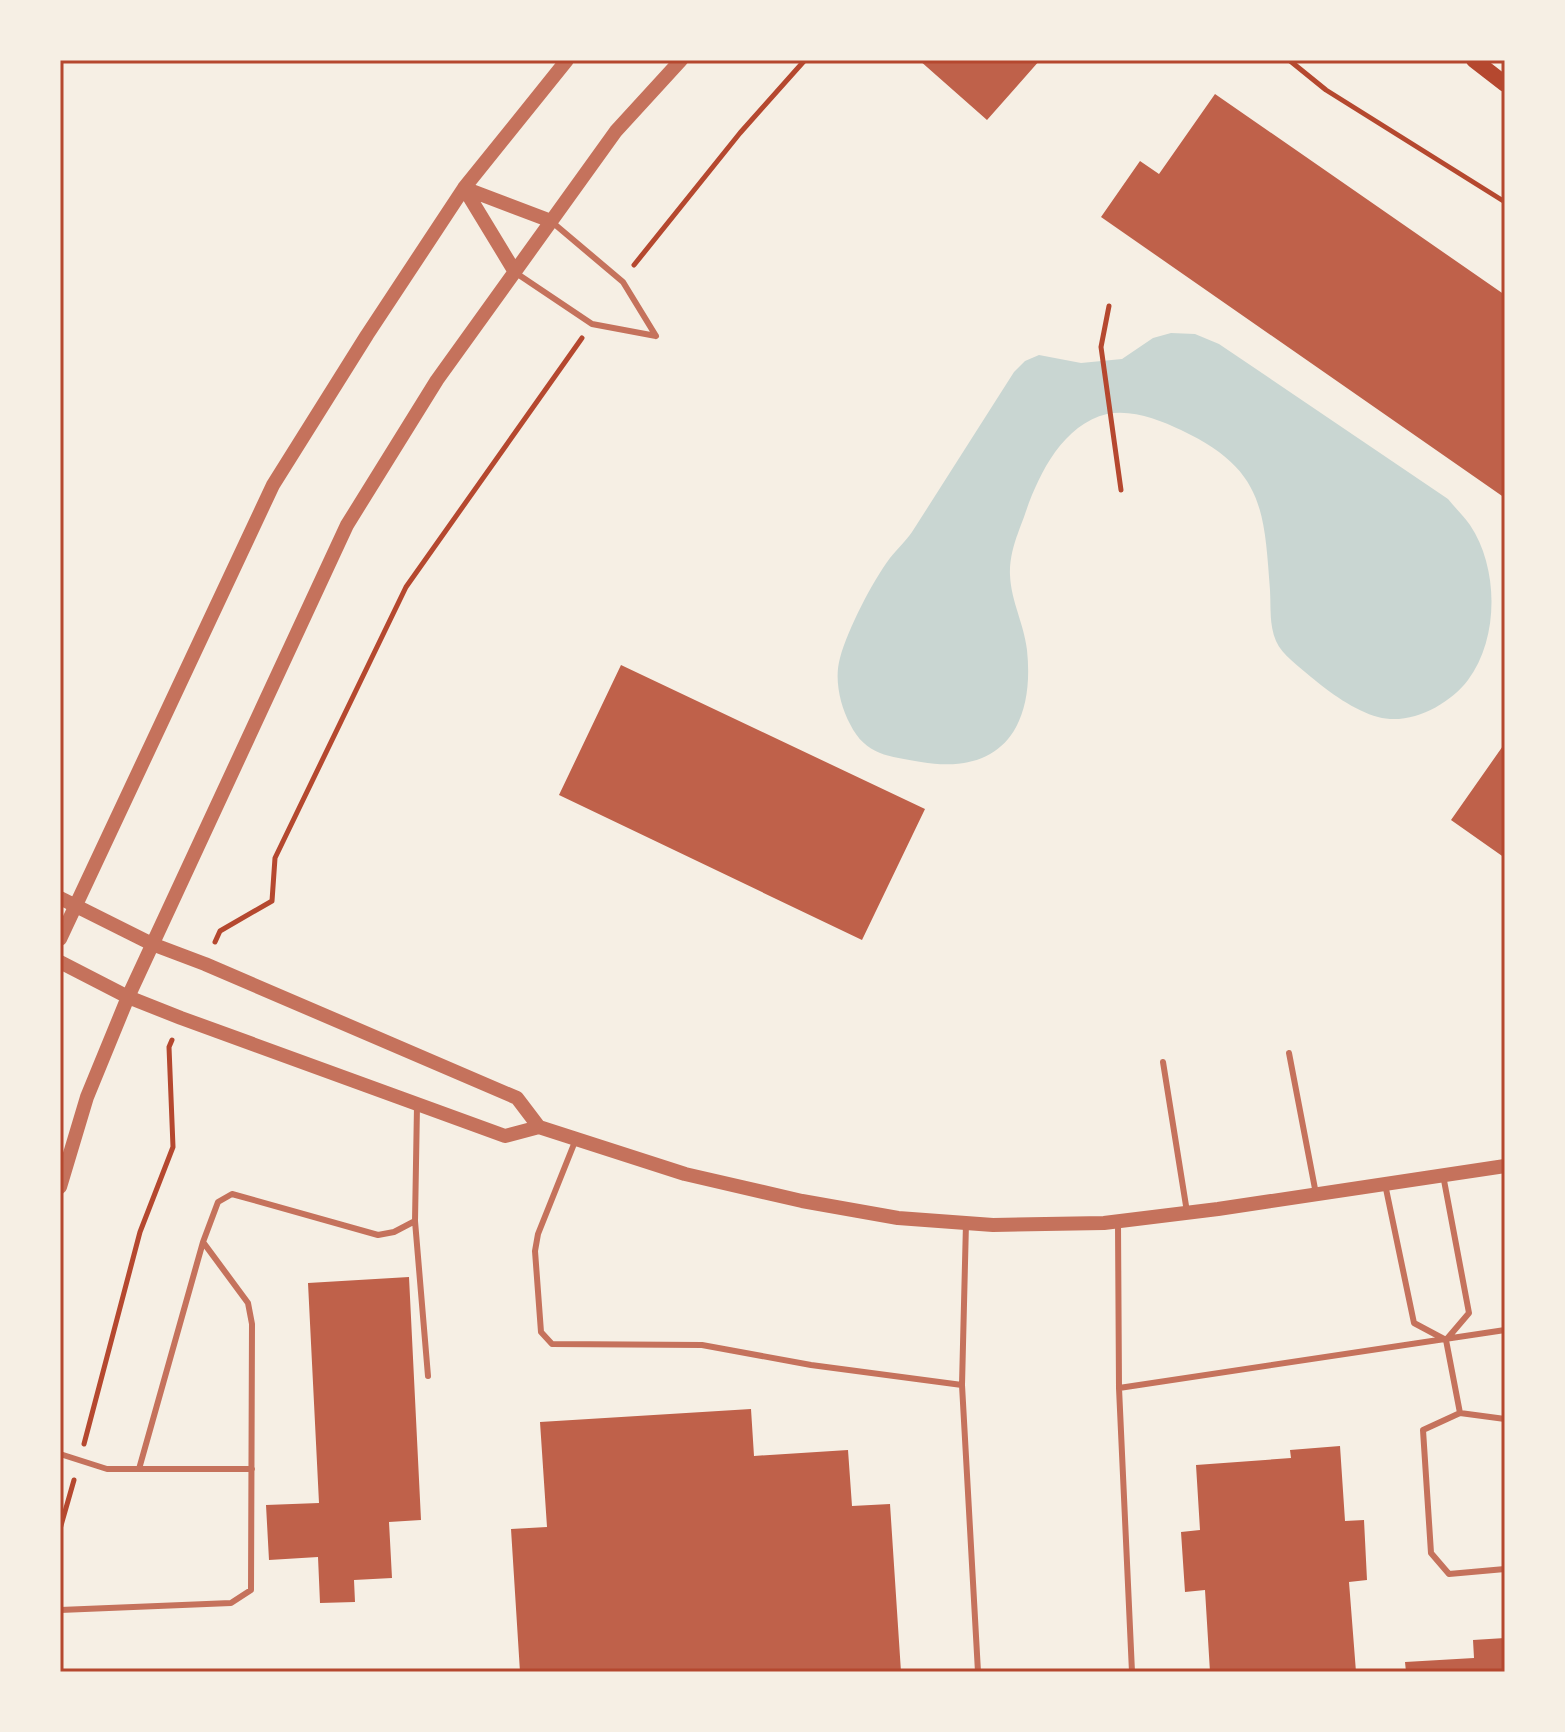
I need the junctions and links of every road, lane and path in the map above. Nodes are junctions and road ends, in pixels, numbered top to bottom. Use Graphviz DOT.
graph roads {
  1 [pos="567,60"];
  2 [pos="681,60"];
  3 [pos="805,60"];
  4 [pos="1289,60"];
  5 [pos="1474,60"];
  6 [pos="1505,84"];
  7 [pos="464,188"];
  8 [pos="1505,202"];
  9 [pos="551,221"];
  10 [pos="515,272"];
  11 [pos="623,282"];
  12 [pos="1109,306"];
  13 [pos="592,324"];
  14 [pos="1121,490"];
  15 [pos="60,898"];
  16 [pos="76,906"];
  17 [pos="60,939"];
  18 [pos="152,944"];
  19 [pos="60,962"];
  20 [pos="205,964"];
  21 [pos="128,997"];
  22 [pos="181,1018"];
  23 [pos="1289,1053"];
  24 [pos="1163,1062"];
  25 [pos="417,1104"];
  26 [pos="539,1127"];
  27 [pos="576,1139"];
  28 [pos="1505,1166"];
  29 [pos="1443,1175"];
  30 [pos="1385,1184"];
  31 [pos="60,1187"];
  32 [pos="1316,1194"];
  33 [pos="1187,1212"];
  34 [pos="415,1221"];
  35 [pos="1118,1221"];
  36 [pos="966,1223"];
  37 [pos="203,1242"];
  38 [pos="1505,1330"];
  39 [pos="1446,1340"];
  40 [pos="428,1376"];
  41 [pos="962,1385"];
  42 [pos="1119,1388"];
  43 [pos="1460,1413"];
  44 [pos="1505,1419"];
  45 [pos="60,1454"];
  46 [pos="80,1459"];
  47 [pos="139,1469"];
  48 [pos="252,1469"];
  49 [pos="60,1529"];
  50 [pos="1505,1569"];
  51 [pos="60,1610"];
  52 [pos="978,1672"];
  53 [pos="1132,1672"];
  1 -- 7 [label="street"];
  2 -- 9 [label="street"];
  3 -- 11 [label="path"];
  4 -- 8 [label="path"];
  5 -- 6 [label="main road"];
  7 -- 9 [label="street"];
  7 -- 10 [label="street"];
  7 -- 16 [label="street"];
  9 -- 10 [label="street"];
  9 -- 11 [label="lane"];
  10 -- 13 [label="lane"];
  10 -- 18 [label="street"];
  11 -- 13 [label="lane"];
  12 -- 14 [label="path"];
  13 -- 20 [label="path"];
  15 -- 16 [label="street"];
  16 -- 17 [label="street"];
  16 -- 18 [label="street"];
  18 -- 20 [label="street"];
  18 -- 21 [label="street"];
  19 -- 21 [label="street"];
  20 -- 26 [label="street"];
  21 -- 22 [label="street"];
  21 -- 31 [label="street"];
  22 -- 25 [label="street"];
  22 -- 46 [label="path"];
  23 -- 32 [label="lane"];
  24 -- 33 [label="lane"];
  25 -- 26 [label="street"];
  25 -- 34 [label="lane"];
  26 -- 27 [label="street"];
  27 -- 36 [label="street"];
  27 -- 41 [label="lane"];
  28 -- 29 [label="street"];
  29 -- 30 [label="street"];
  29 -- 39 [label="lane"];
  30 -- 32 [label="street"];
  30 -- 39 [label="lane"];
  32 -- 33 [label="street"];
  33 -- 35 [label="street"];
  34 -- 37 [label="lane"];
  34 -- 40 [label="lane"];
  35 -- 36 [label="street"];
  35 -- 42 [label="lane"];
  36 -- 41 [label="lane"];
  37 -- 47 [label="lane"];
  37 -- 48 [label="lane"];
  38 -- 39 [label="lane"];
  39 -- 42 [label="lane"];
  39 -- 43 [label="lane"];
  41 -- 52 [label="lane"];
  42 -- 53 [label="lane"];
  43 -- 44 [label="lane"];
  43 -- 50 [label="lane"];
  45 -- 46 [label="lane"];
  46 -- 47 [label="lane"];
  46 -- 49 [label="path"];
  47 -- 48 [label="lane"];
  48 -- 51 [label="lane"];
}
